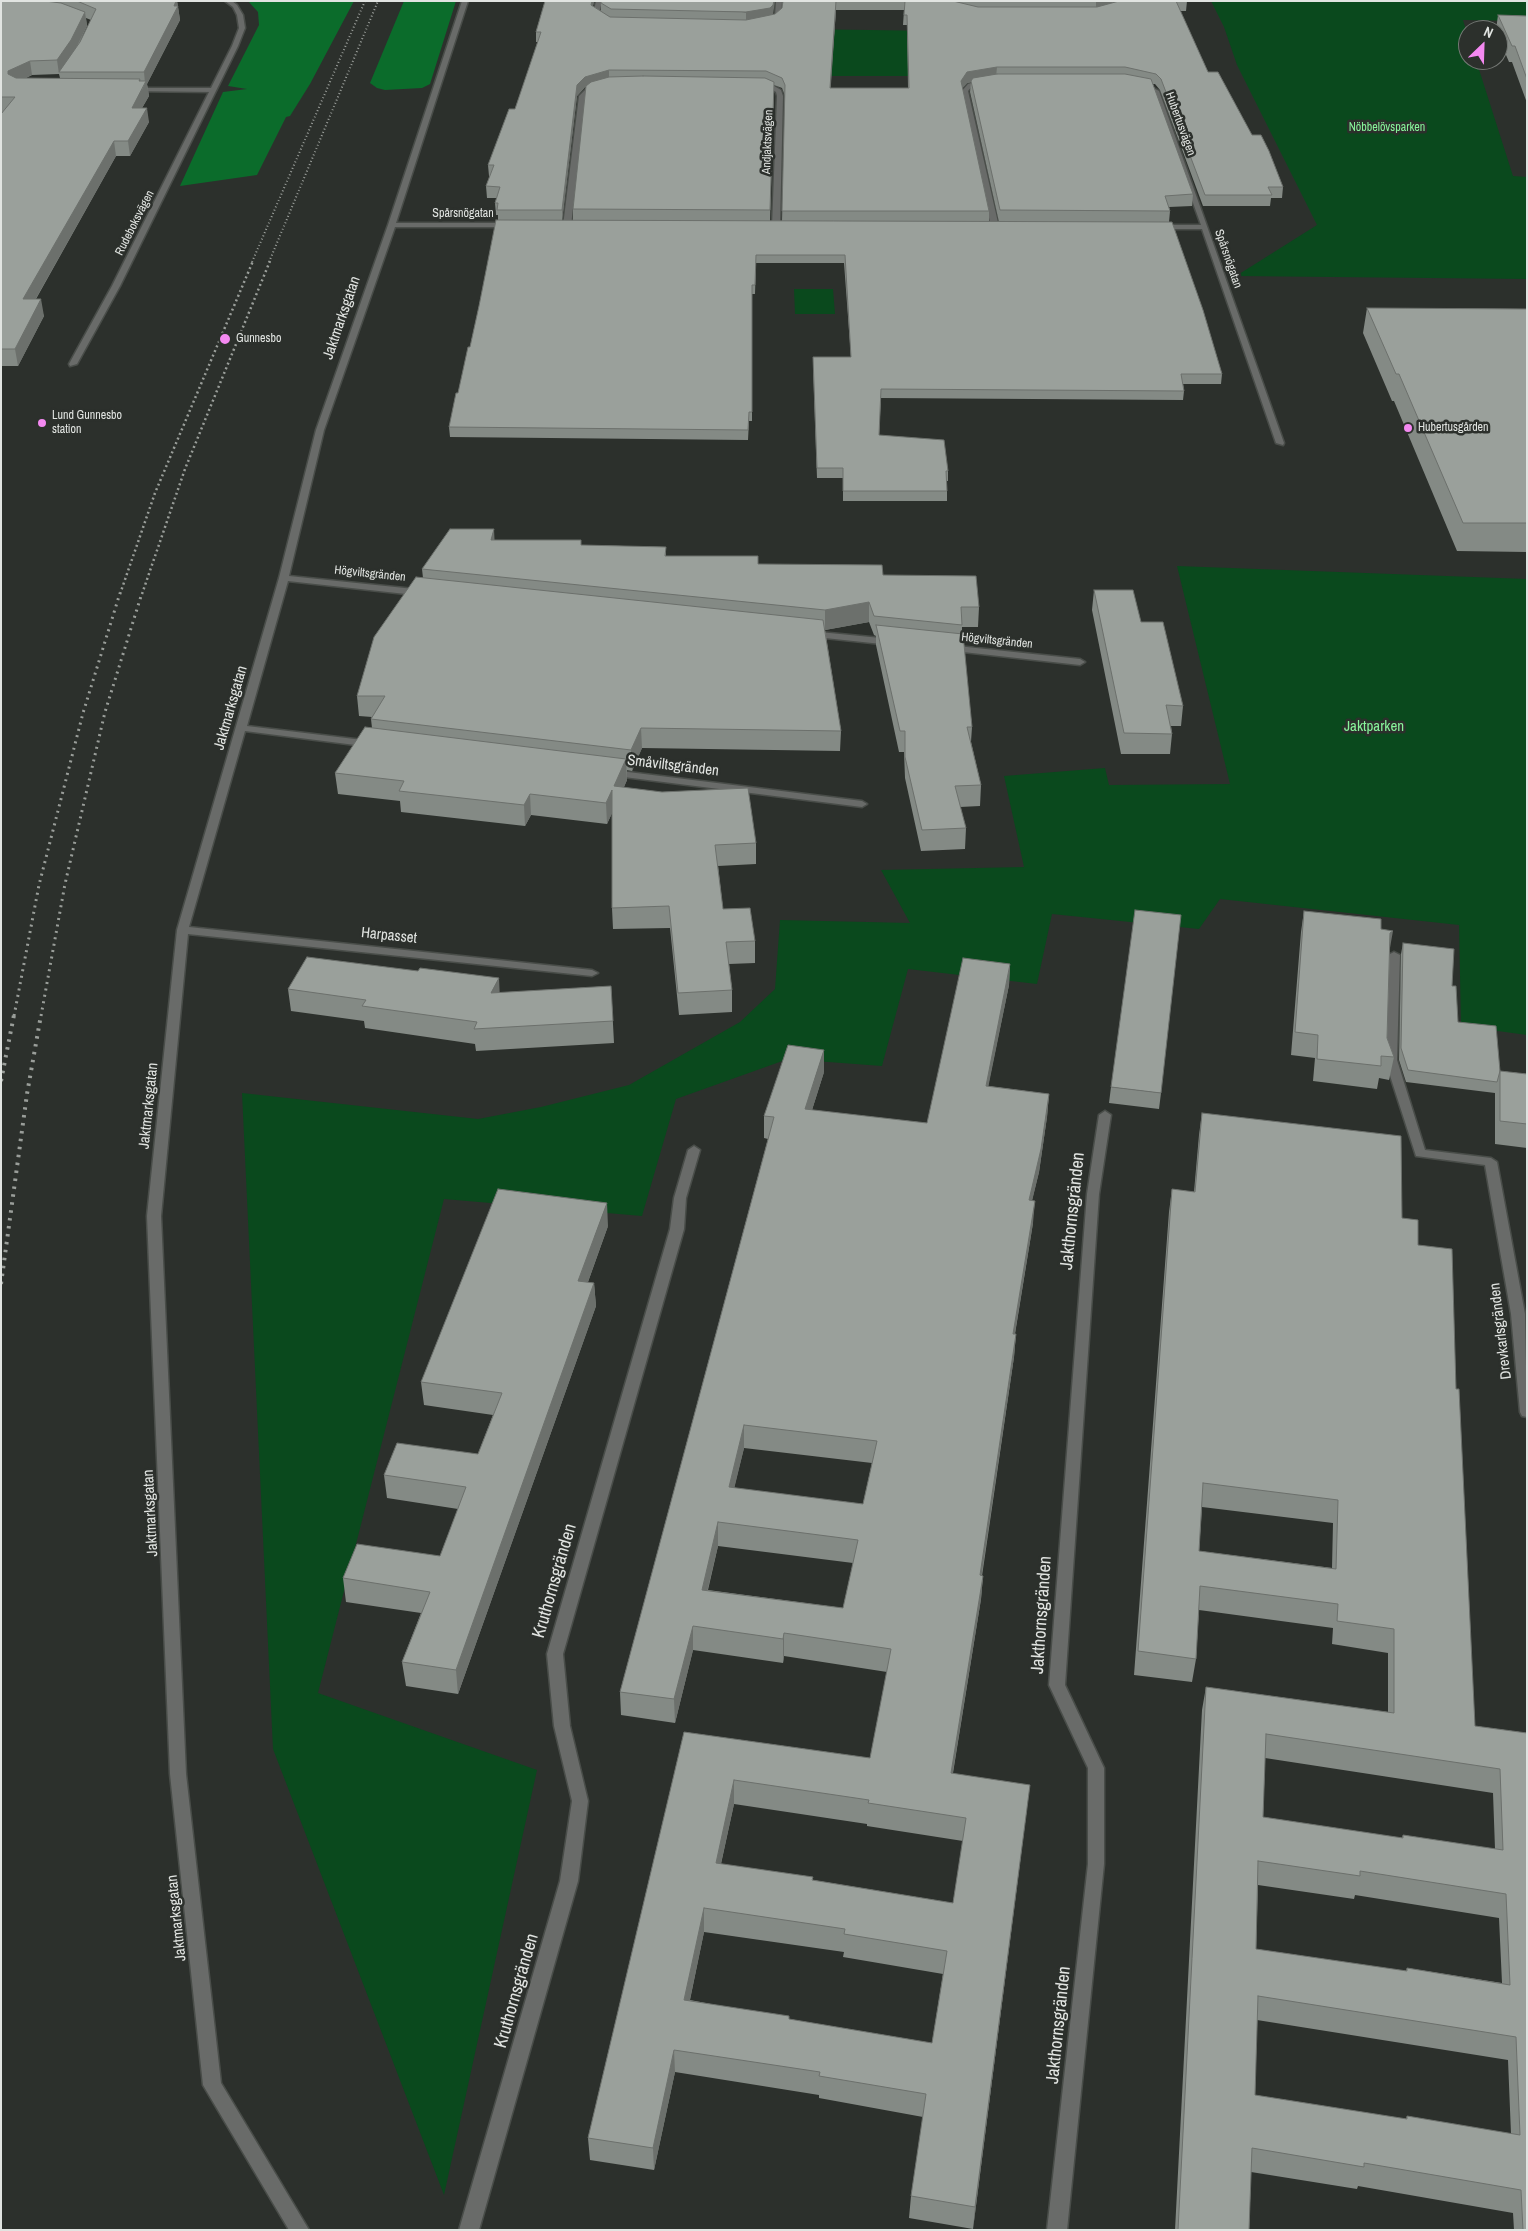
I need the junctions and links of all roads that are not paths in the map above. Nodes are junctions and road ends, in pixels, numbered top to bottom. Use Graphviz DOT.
graph roads {
  1 [pos="228,1"];
  2 [pos="465,1"];
  3 [pos="600,1"];
  4 [pos="778,1"];
  5 [pos="610,23"];
  6 [pos="764,24"];
  7 [pos="996,81"];
  8 [pos="1130,82"];
  9 [pos="609,84"];
  10 [pos="748,84"];
  11 [pos="129,90"];
  12 [pos="213,90"];
  13 [pos="392,225"];
  14 [pos="522,225"];
  15 [pos="558,226"];
  16 [pos="567,226"];
  17 [pos="576,226"];
  18 [pos="767,226"];
  19 [pos="776,226"];
  20 [pos="786,226"];
  21 [pos="985,227"];
  22 [pos="995,227"];
  23 [pos="1004,227"];
  24 [pos="1146,227"];
  25 [pos="1205,227"];
  26 [pos="73,364"];
  27 [pos="1280,443"];
  28 [pos="284,578"];
  29 [pos="439,594"];
  30 [pos="802,633"];
  31 [pos="900,643"];
  32 [pos="939,647"];
  33 [pos="1080,662"];
  34 [pos="242,728"];
  35 [pos="378,745"];
  36 [pos="605,773"];
  37 [pos="862,804"];
  38 [pos="183,930"];
  39 [pos="1394,955"];
  40 [pos="592,973"];
  41 [pos="1105,1115"];
  42 [pos="694,1150"];
  43 [pos="1527,1412"];
  44 [pos="300,2230"];
  45 [pos="469,2230"];
  46 [pos="1057,2230"];
  1 -- 12 [label="street, Rudeboksvägen"];
  2 -- 13 [label="street, Jaktmarksgatan"];
  3 -- 5 [label="street"];
  4 -- 6 [label="street"];
  7 -- 22 [label="street"];
  8 -- 25 [label="street, Hubertusvägen"];
  9 -- 16 [label="street"];
  10 -- 19 [label="street, Andjaktsvägen"];
  11 -- 12 [label="street"];
  12 -- 26 [label="street, Rudeboksvägen"];
  13 -- 14 [label="street, Spårsnögatan"];
  13 -- 28 [label="street, Jaktmarksgatan"];
  15 -- 16 [label="street"];
  16 -- 17 [label="street"];
  18 -- 19 [label="street"];
  19 -- 20 [label="street"];
  21 -- 22 [label="street"];
  22 -- 23 [label="street"];
  24 -- 25 [label="street, Spårsnögatan"];
  25 -- 27 [label="street, Spårsnögatan"];
  28 -- 29 [label="street, Högviltsgränden"];
  28 -- 34 [label="street, Jaktmarksgatan"];
  30 -- 31 [label="street"];
  32 -- 33 [label="street, Högviltsgränden"];
  34 -- 35 [label="street"];
  34 -- 38 [label="street, Jaktmarksgatan"];
  36 -- 37 [label="street, Småviltsgränden"];
  38 -- 40 [label="street, Harpasset"];
  38 -- 44 [label="street, Jaktmarksgatan"];
  39 -- 43 [label="street, Drevkarlsgränden"];
  41 -- 46 [label="street, Jakthornsgränden"];
  42 -- 45 [label="street, Kruthornsgränden"];
}
